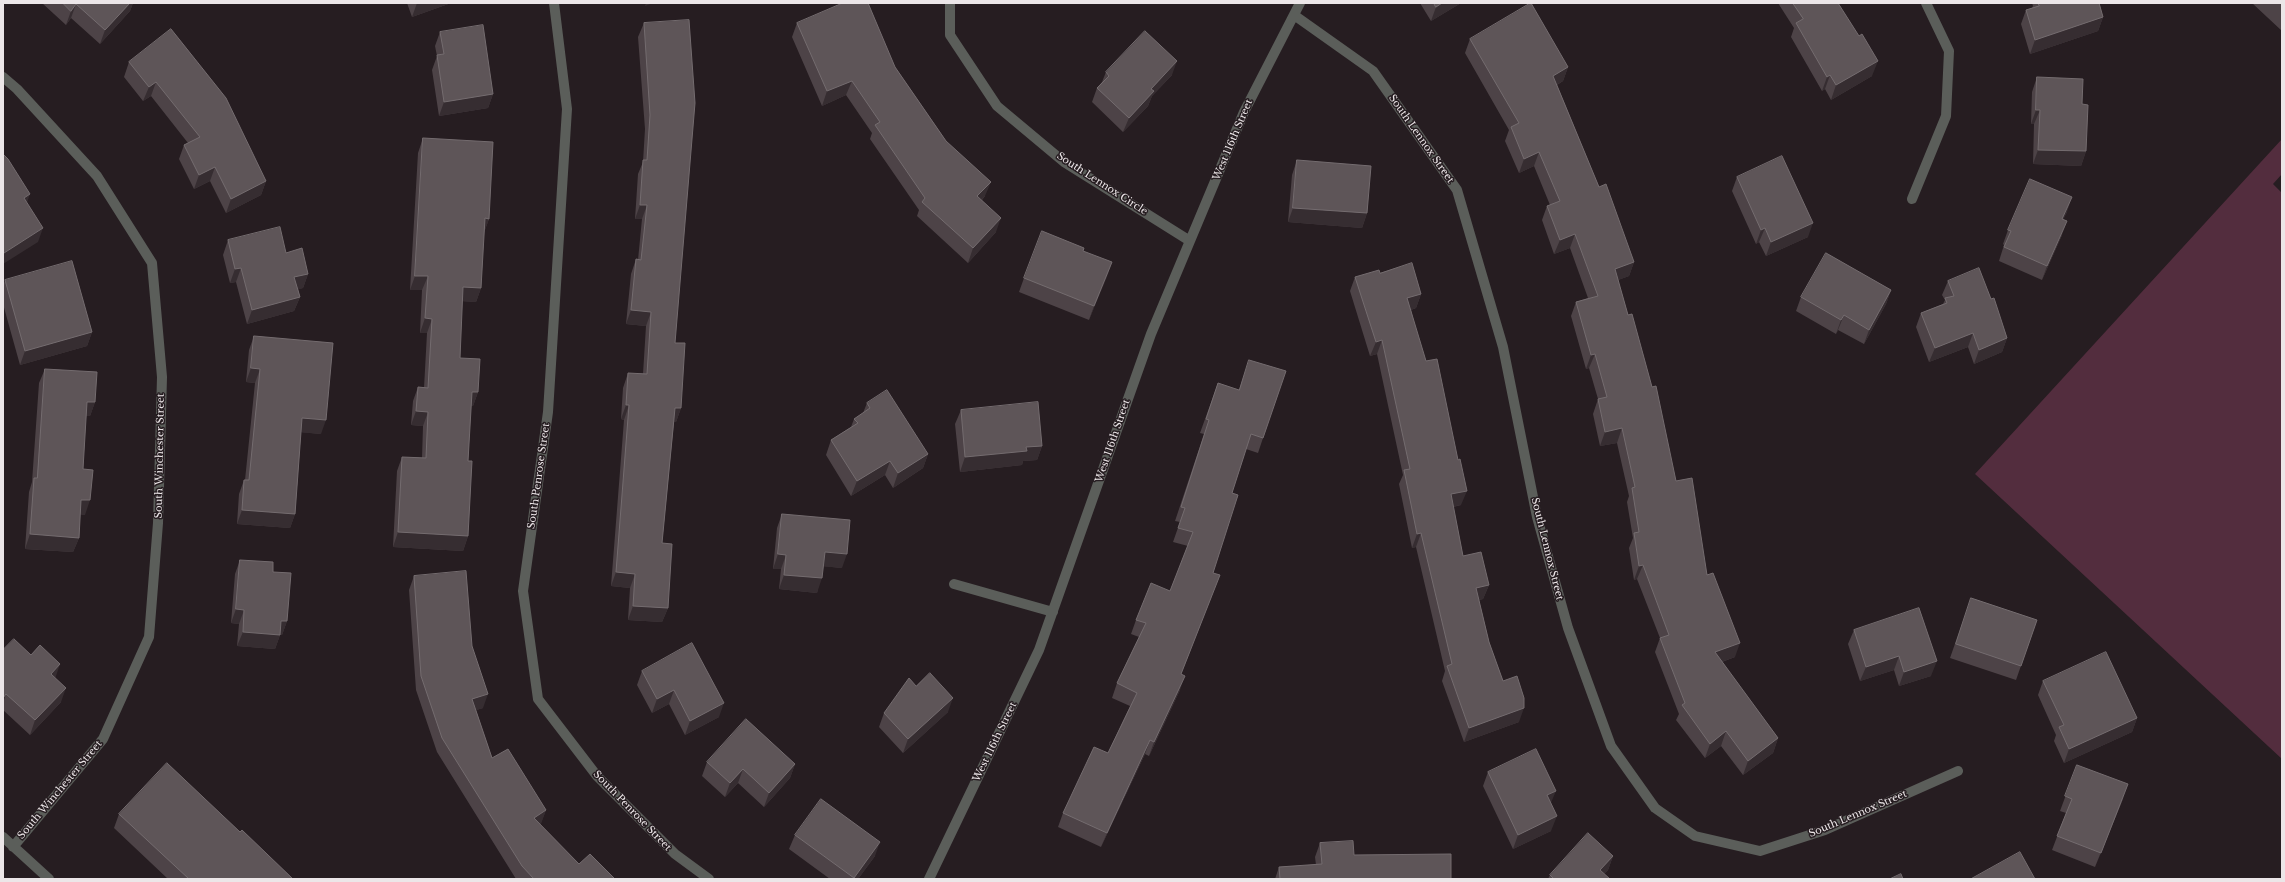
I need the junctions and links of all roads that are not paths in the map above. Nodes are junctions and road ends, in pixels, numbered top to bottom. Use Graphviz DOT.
graph roads {
  1 [pos="554,3"];
  2 [pos="950,3"];
  3 [pos="1300,3"];
  4 [pos="1926,3"];
  5 [pos="1294,15"];
  6 [pos="3,77"];
  7 [pos="1912,199"];
  8 [pos="1190,241"];
  9 [pos="954,584"];
  10 [pos="1053,612"];
  11 [pos="1958,771"];
  12 [pos="3,837"];
  13 [pos="13,847"];
  14 [pos="49,879"];
  15 [pos="708,879"];
  16 [pos="929,879"];
  1 -- 15 [label="street, South Penrose Street"];
  2 -- 8 [label="street, South Lennox Circle"];
  3 -- 5 [label="street, West 116th Street"];
  4 -- 7 [label="street"];
  5 -- 8 [label="street, West 116th Street"];
  5 -- 11 [label="street, South Lennox Street"];
  6 -- 13 [label="street, South Winchester Street"];
  8 -- 10 [label="street, West 116th Street"];
  9 -- 10 [label="street"];
  10 -- 16 [label="street, West 116th Street"];
  12 -- 13 [label="street"];
  13 -- 14 [label="street"];
}
